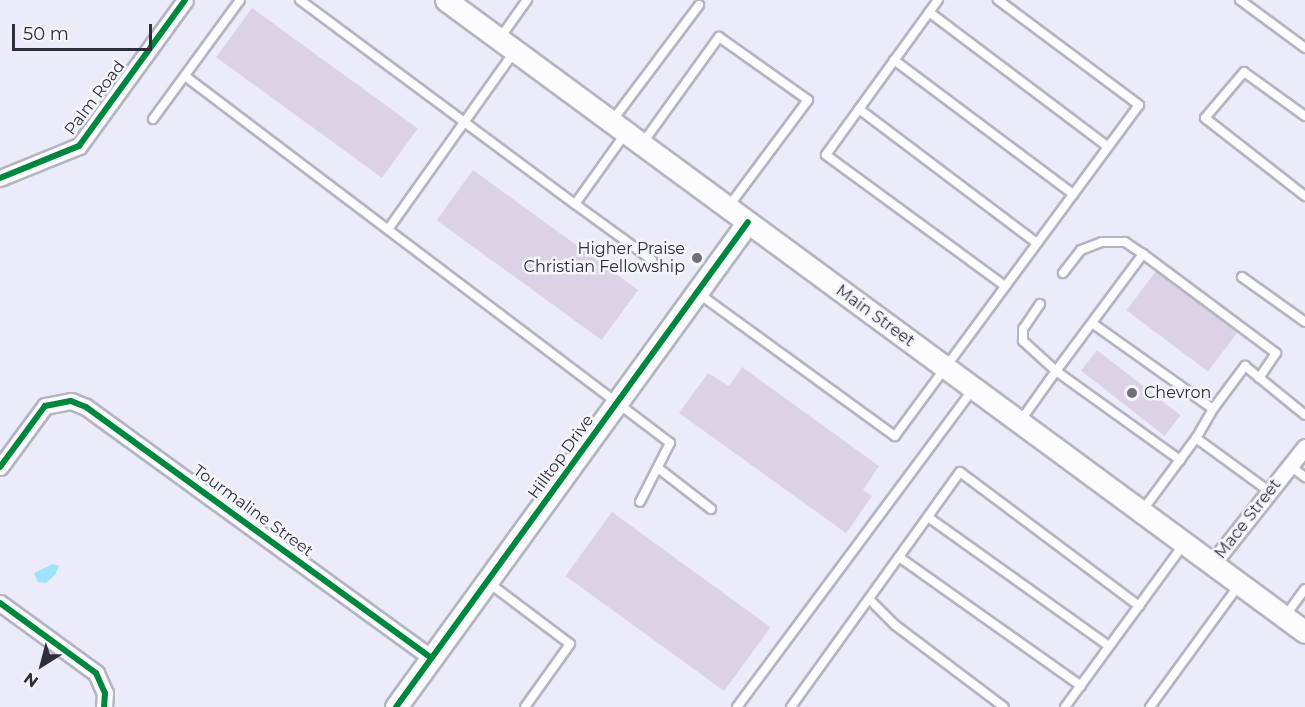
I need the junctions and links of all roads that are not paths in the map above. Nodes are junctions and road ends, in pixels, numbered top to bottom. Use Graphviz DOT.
graph roads {
  1 [pos="185,0"];
  2 [pos="240,0"];
  3 [pos="300,0"];
  4 [pos="446,0"];
  5 [pos="527,0"];
  6 [pos="938,0"];
  7 [pos="998,0"];
  8 [pos="1240,0"];
  9 [pos="699,5"];
  10 [pos="929,12"];
  11 [pos="507,45"];
  12 [pos="1305,48"];
  13 [pos="894,60"];
  14 [pos="185,76"];
  15 [pos="859,109"];
  16 [pos="1305,116"];
  17 [pos="153,119"];
  18 [pos="464,122"];
  19 [pos="627,133"];
  20 [pos="1108,147"];
  21 [pos="0,178"];
  22 [pos="1073,194"];
  23 [pos="1305,194"];
  24 [pos="575,204"];
  25 [pos="728,207"];
  26 [pos="748,222"];
  27 [pos="389,228"];
  28 [pos="1037,243"];
  29 [pos="1143,254"];
  30 [pos="652,260"];
  31 [pos="1063,273"];
  32 [pos="1242,277"];
  33 [pos="1005,286"];
  34 [pos="697,292"];
  35 [pos="1040,304"];
  36 [pos="1305,322"];
  37 [pos="1092,323"];
  38 [pos="946,367"];
  39 [pos="1056,371"];
  40 [pos="1259,378"];
  41 [pos="974,388"];
  42 [pos="618,400"];
  43 [pos="1213,409"];
  44 [pos="1305,415"];
  45 [pos="1020,422"];
  46 [pos="1196,438"];
  47 [pos="1305,447"];
  48 [pos="1179,460"];
  49 [pos="1290,466"];
  50 [pos="0,467"];
  51 [pos="657,468"];
  52 [pos="1305,477"];
  53 [pos="1270,492"];
  54 [pos="640,502"];
  55 [pos="711,509"];
  56 [pos="1142,511"];
  57 [pos="928,517"];
  58 [pos="1184,543"];
  59 [pos="899,556"];
  60 [pos="1213,563"];
  61 [pos="487,581"];
  62 [pos="1240,584"];
  63 [pos="1305,589"];
  64 [pos="869,599"];
  65 [pos="0,603"];
  66 [pos="1139,606"];
  67 [pos="1285,617"];
  68 [pos="1305,632"];
  69 [pos="1110,646"];
  70 [pos="432,658"];
  71 [pos="1081,686"];
  72 [pos="104,707"];
  73 [pos="396,707"];
  74 [pos="525,707"];
  75 [pos="737,707"];
  76 [pos="791,707"];
  77 [pos="1004,707"];
  78 [pos="1065,707"];
  79 [pos="1149,707"];
  1 -- 21 [label="street, Palm Road"];
  2 -- 14 [label="lane"];
  3 -- 18 [label="lane"];
  4 -- 11 [label="main road, Main Street"];
  5 -- 11 [label="lane"];
  6 -- 10 [label="lane"];
  7 -- 20 [label="lane"];
  8 -- 12 [label="lane"];
  9 -- 19 [label="lane"];
  10 -- 13 [label="lane"];
  10 -- 20 [label="lane"];
  11 -- 18 [label="lane"];
  11 -- 19 [label="main road, Main Street"];
  13 -- 15 [label="lane"];
  13 -- 22 [label="lane"];
  14 -- 17 [label="lane"];
  14 -- 27 [label="lane"];
  15 -- 28 [label="lane"];
  15 -- 33 [label="lane"];
  16 -- 23 [label="lane"];
  18 -- 24 [label="lane"];
  18 -- 27 [label="lane"];
  19 -- 24 [label="lane"];
  19 -- 25 [label="main road, Main Street"];
  19 -- 25 [label="lane"];
  20 -- 22 [label="lane"];
  22 -- 28 [label="lane"];
  24 -- 30 [label="lane"];
  25 -- 26 [label="main road, Main Street"];
  26 -- 34 [label="main road, Hilltop Drive"];
  26 -- 38 [label="main road, Main Street"];
  27 -- 42 [label="lane"];
  28 -- 33 [label="lane"];
  29 -- 31 [label="lane"];
  29 -- 37 [label="lane"];
  29 -- 40 [label="lane"];
  32 -- 36 [label="lane"];
  33 -- 38 [label="lane"];
  34 -- 38 [label="lane"];
  34 -- 42 [label="main road, Hilltop Drive"];
  35 -- 39 [label="lane"];
  37 -- 39 [label="lane"];
  37 -- 43 [label="lane"];
  38 -- 41 [label="main road, Main Street"];
  39 -- 45 [label="lane"];
  39 -- 48 [label="lane"];
  40 -- 43 [label="lane"];
  40 -- 44 [label="lane"];
  41 -- 45 [label="main road, Main Street"];
  41 -- 75 [label="lane"];
  42 -- 51 [label="lane"];
  42 -- 61 [label="main road, Hilltop Drive"];
  43 -- 46 [label="lane"];
  45 -- 56 [label="main road, Main Street"];
  46 -- 48 [label="lane"];
  46 -- 53 [label="lane"];
  47 -- 49 [label="street, Mace Street"];
  48 -- 56 [label="lane"];
  49 -- 52 [label="lane"];
  49 -- 53 [label="street, Mace Street"];
  50 -- 70 [label="street, Tourmaline Street"];
  51 -- 54 [label="lane"];
  51 -- 55 [label="lane"];
  53 -- 60 [label="street, Mace Street"];
  56 -- 58 [label="main road, Main Street"];
  57 -- 59 [label="lane"];
  57 -- 66 [label="lane"];
  57 -- 69 [label="lane"];
  58 -- 60 [label="main road, Main Street"];
  58 -- 66 [label="lane"];
  59 -- 64 [label="lane"];
  59 -- 71 [label="lane"];
  60 -- 62 [label="main road, Main Street"];
  61 -- 70 [label="main road, Hilltop Drive"];
  61 -- 74 [label="lane"];
  62 -- 67 [label="main road, Main Street"];
  62 -- 79 [label="lane"];
  63 -- 67 [label="lane"];
  64 -- 76 [label="lane"];
  64 -- 77 [label="lane"];
  65 -- 72 [label="street"];
  66 -- 69 [label="lane"];
  67 -- 68 [label="main road, Main Street"];
  69 -- 71 [label="lane"];
  70 -- 73 [label="main road, Hilltop Drive"];
  71 -- 78 [label="lane"];
}
